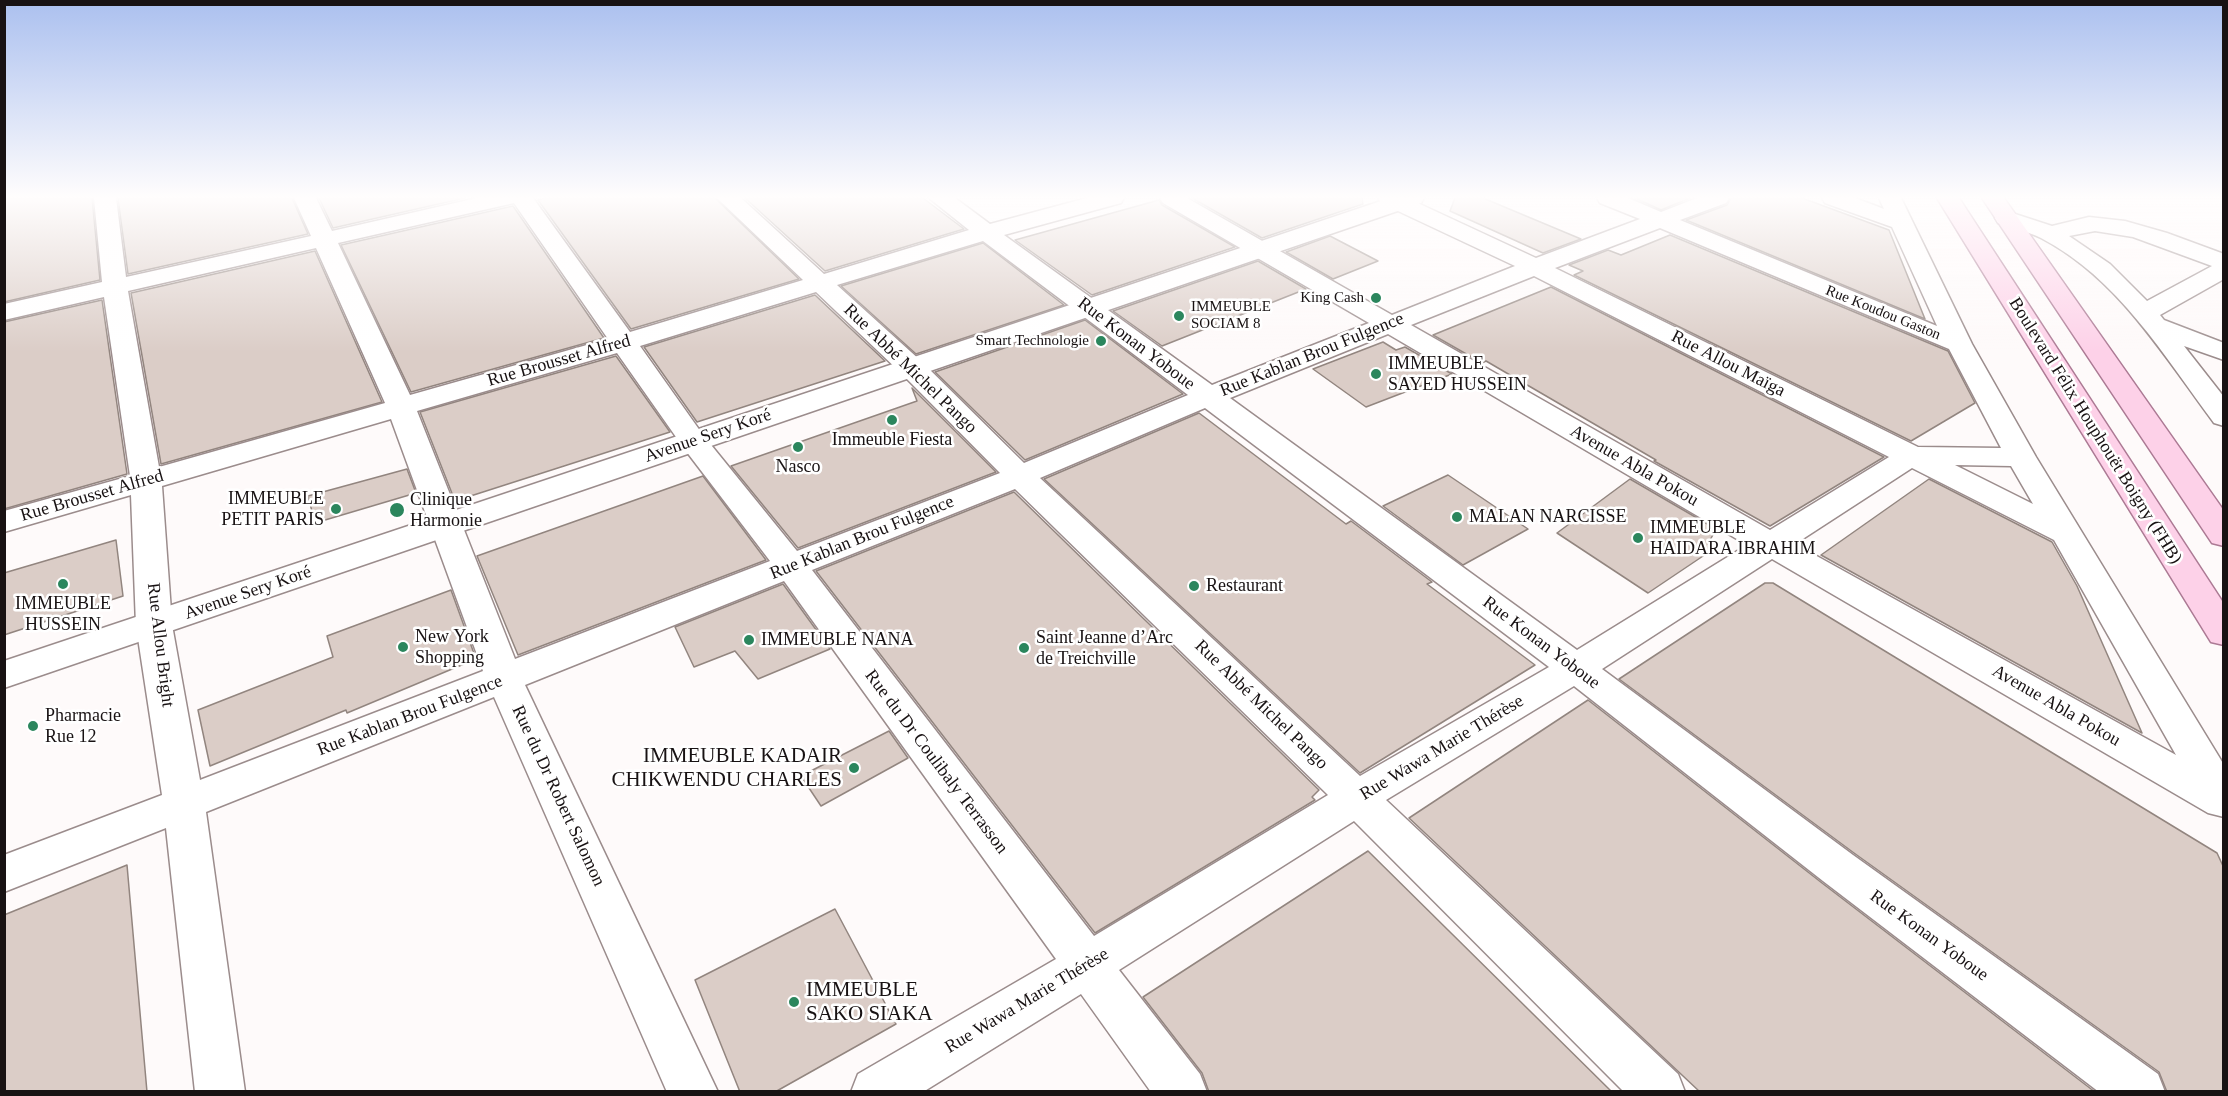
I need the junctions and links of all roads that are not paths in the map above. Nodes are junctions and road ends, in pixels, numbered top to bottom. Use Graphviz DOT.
graph roads {
  1 [pos="111,249"];
  2 [pos="284,249"];
  3 [pos="329,249"];
  4 [pos="559,249"];
  5 [pos="783,249"];
  6 [pos="933,249"];
  7 [pos="1011,249"];
  8 [pos="1499,249"];
  9 [pos="1583,249"];
  10 [pos="1732,249"];
  11 [pos="1915,249"];
  12 [pos="1980,249"];
  13 [pos="2028,249"];
  14 [pos="2074,249"];
  15 [pos="2185,249"];
  16 [pos="1260,250"];
  17 [pos="2223,262"];
  18 [pos="1535,267"];
  19 [pos="2223,269"];
  20 [pos="821,284"];
  21 [pos="115,287"];
  22 [pos="1087,307"];
  23 [pos="4,312"];
  24 [pos="2149,319"];
  25 [pos="1389,325"];
  26 [pos="625,342"];
  27 [pos="1959,344"];
  28 [pos="2223,352"];
  29 [pos="911,367"];
  30 [pos="1207,397"];
  31 [pos="401,407"];
  32 [pos="2223,417"];
  33 [pos="693,441"];
  34 [pos="1911,456"];
  35 [pos="2021,457"];
  36 [pos="1020,476"];
  37 [pos="146,480"];
  38 [pos="4,522"];
  39 [pos="445,526"];
  40 [pos="2065,533"];
  41 [pos="2223,536"];
  42 [pos="1770,544"];
  43 [pos="791,566"];
  44 [pos="154,625"];
  45 [pos="2223,633"];
  46 [pos="1576,668"];
  47 [pos="4,675"];
  48 [pos="504,679"];
  49 [pos="1358,798"];
  50 [pos="2223,801"];
  51 [pos="184,804"];
  52 [pos="4,874"];
  53 [pos="1087,965"];
  54 [pos="220,1092"];
  55 [pos="693,1092"];
  56 [pos="876,1092"];
  57 [pos="1182,1092"];
  58 [pos="1660,1092"];
  59 [pos="2140,1092"];
  1 -- 21 [label="street, Rue Allou Bright"];
  2 -- 21 [label="street"];
  3 -- 31 [label="street, Rue du Dr Robert Salomon"];
  4 -- 26 [label="street, Rue du Dr Coulibaly Terrasson"];
  5 -- 20 [label="street, Rue Abbé Michel Pango"];
  6 -- 20 [label="street, Rue Brousset Alfred"];
  7 -- 22 [label="street, Rue Konan Yoboue"];
  8 -- 18 [label="street, Rue Allou Maïga"];
  9 -- 18 [label="street, Rue Kablan Brou Fulgence"];
  10 -- 27 [label="street, Rue Koudou Gaston"];
  11 -- 27 [label="street"];
  12 -- 45 [label="main road, Boulevard Félix Houphouët Boigny (FHB)"];
  13 -- 41 [label="main road"];
  14 -- 24 [label="street"];
  15 -- 17 [label="street"];
  16 -- 22 [label="street, Avenue Sery Koré"];
  16 -- 25 [label="street, Avenue Abla Pokou"];
  18 -- 25 [label="street, Rue Kablan Brou Fulgence"];
  18 -- 34 [label="street, Rue Allou Maïga"];
  19 -- 24 [label="street"];
  20 -- 26 [label="street, Rue Brousset Alfred"];
  20 -- 29 [label="street, Rue Abbé Michel Pango"];
  21 -- 23 [label="street"];
  21 -- 37 [label="street, Rue Allou Bright"];
  22 -- 29 [label="street, Avenue Sery Koré"];
  22 -- 30 [label="street, Rue Konan Yoboue"];
  24 -- 28 [label="street"];
  24 -- 32 [label="street"];
  25 -- 30 [label="street, Rue Kablan Brou Fulgence"];
  25 -- 42 [label="street, Avenue Abla Pokou"];
  26 -- 31 [label="street, Rue Brousset Alfred"];
  26 -- 33 [label="street, Rue du Dr Coulibaly Terrasson"];
  27 -- 35 [label="street"];
  29 -- 33 [label="street, Avenue Sery Koré"];
  29 -- 36 [label="street, Rue Abbé Michel Pango"];
  30 -- 36 [label="street, Rue Kablan Brou Fulgence"];
  30 -- 46 [label="street, Rue Konan Yoboue"];
  31 -- 37 [label="street, Rue Brousset Alfred"];
  31 -- 39 [label="street, Rue du Dr Robert Salomon"];
  33 -- 39 [label="street, Avenue Sery Koré"];
  33 -- 43 [label="street, Rue du Dr Coulibaly Terrasson"];
  34 -- 35 [label="street"];
  34 -- 40 [label="street, Rue Allou Maïga"];
  34 -- 42 [label="street, Rue Wawa Marie Thérèse"];
  35 -- 40 [label="street"];
  36 -- 43 [label="street, Rue Kablan Brou Fulgence"];
  36 -- 49 [label="street, Rue Abbé Michel Pango"];
  37 -- 38 [label="street, Rue Brousset Alfred"];
  37 -- 44 [label="street, Rue Allou Bright"];
  39 -- 44 [label="street, Avenue Sery Koré"];
  39 -- 48 [label="street, Rue du Dr Robert Salomon"];
  40 -- 50 [label="street"];
  42 -- 46 [label="street, Rue Wawa Marie Thérèse"];
  42 -- 50 [label="street, Avenue Abla Pokou"];
  43 -- 48 [label="street, Rue Kablan Brou Fulgence"];
  43 -- 53 [label="street, Rue du Dr Coulibaly Terrasson"];
  44 -- 47 [label="street, Avenue Sery Koré"];
  44 -- 51 [label="street, Rue Allou Bright"];
  46 -- 49 [label="street, Rue Wawa Marie Thérèse"];
  46 -- 59 [label="street, Rue Konan Yoboue"];
  48 -- 51 [label="street, Rue Kablan Brou Fulgence"];
  48 -- 55 [label="street, Rue du Dr Robert Salomon"];
  49 -- 53 [label="street, Rue Wawa Marie Thérèse"];
  49 -- 58 [label="street, Rue Abbé Michel Pango"];
  51 -- 52 [label="street, Rue Kablan Brou Fulgence"];
  51 -- 54 [label="street, Rue Allou Bright"];
  53 -- 56 [label="street, Rue Wawa Marie Thérèse"];
  53 -- 57 [label="street, Rue du Dr Coulibaly Terrasson"];
}
